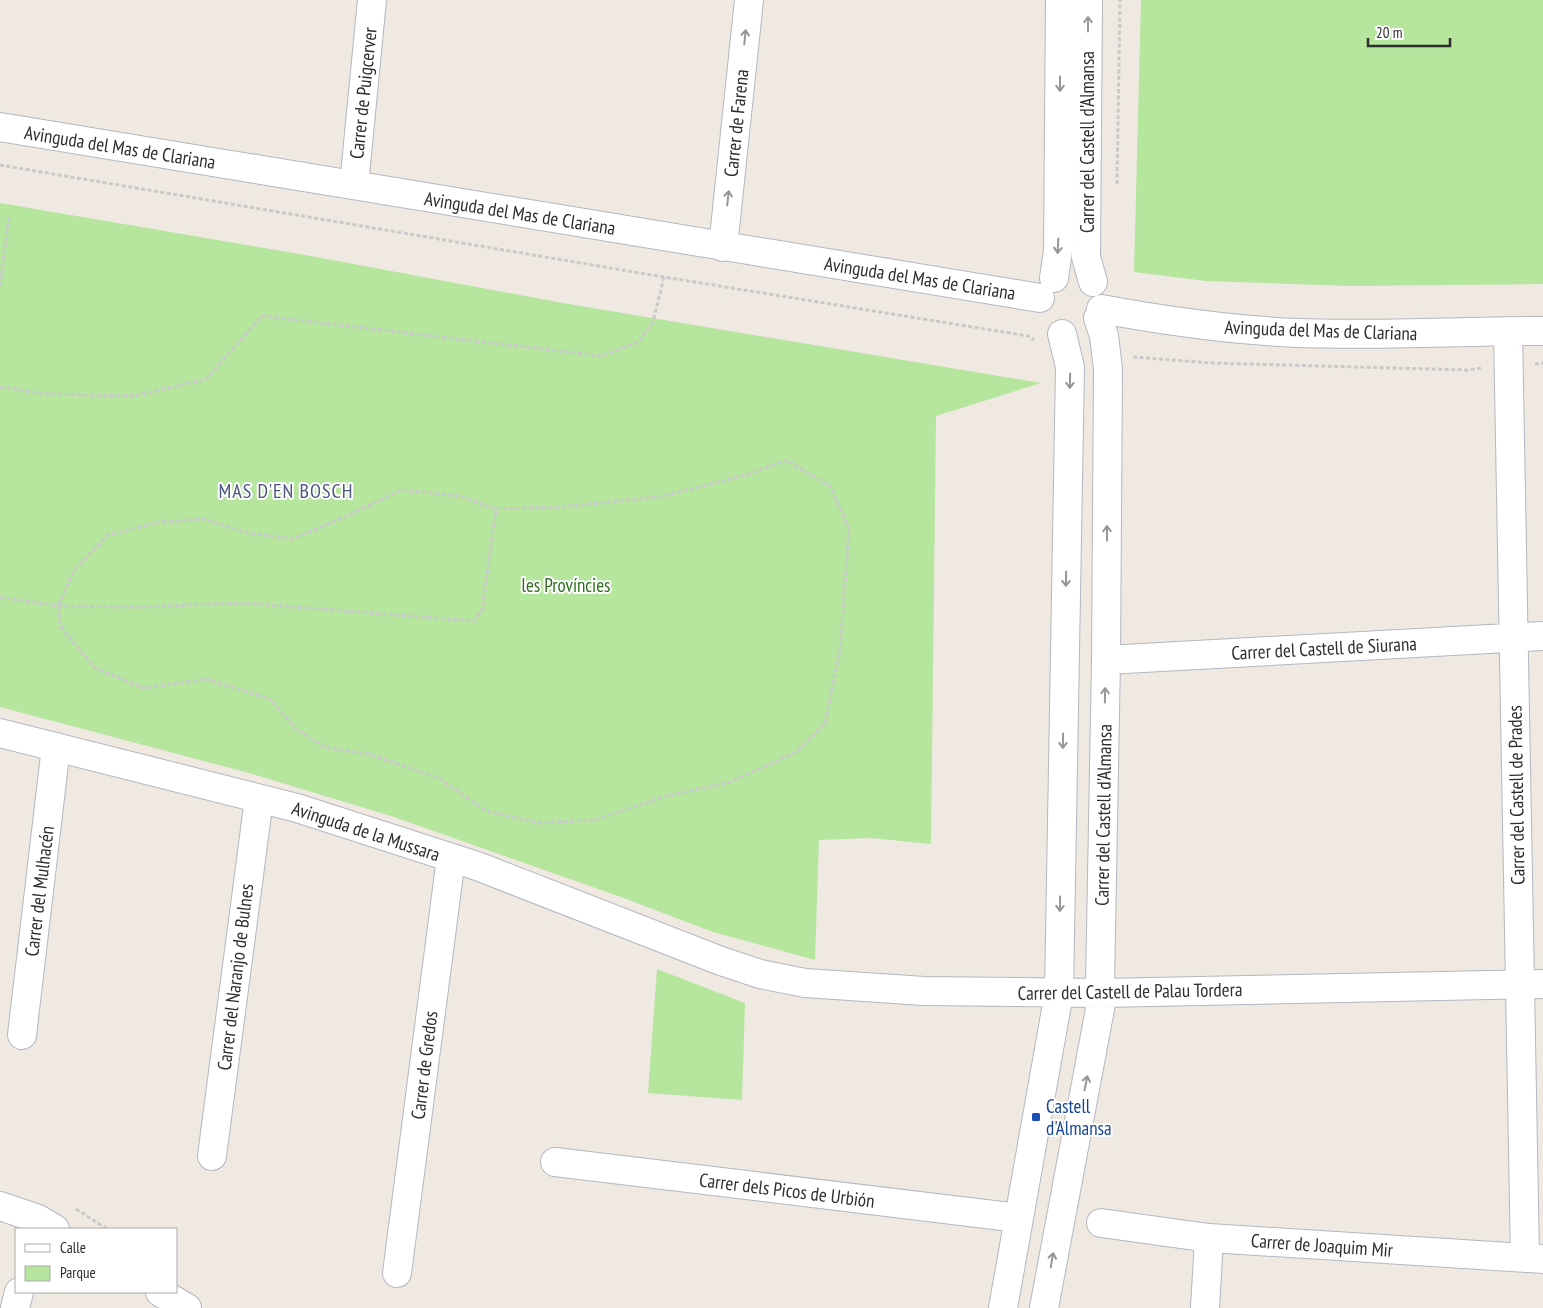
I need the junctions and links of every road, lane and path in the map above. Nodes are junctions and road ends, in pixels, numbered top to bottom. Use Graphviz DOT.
graph roads {
  1 [pos="372,0"];
  2 [pos="749,0"];
  3 [pos="1060,0"];
  4 [pos="1088,0"];
  5 [pos="1120,0"];
  6 [pos="0,126"];
  7 [pos="0,165"];
  8 [pos="1117,184"];
  9 [pos="354,185"];
  10 [pos="9,216"];
  11 [pos="723,247"];
  12 [pos="664,277"];
  13 [pos="1093,282"];
  14 [pos="0,286"];
  15 [pos="1047,288"];
  16 [pos="1100,314"];
  17 [pos="1508,331"];
  18 [pos="1543,331"];
  19 [pos="1065,344"];
  20 [pos="1106,360"];
  21 [pos="1543,363"];
  22 [pos="1509,366"];
  23 [pos="0,387"];
  24 [pos="496,509"];
  25 [pos="0,597"];
  26 [pos="58,606"];
  27 [pos="1543,636"];
  28 [pos="1514,638"];
  29 [pos="1106,660"];
  30 [pos="0,733"];
  31 [pos="56,747"];
  32 [pos="259,798"];
  33 [pos="451,858"];
  34 [pos="721,961"];
  35 [pos="1531,984"];
  36 [pos="1059,992"];
  37 [pos="1103,993"];
  38 [pos="22,1035"];
  39 [pos="212,1156"];
  40 [pos="555,1162"];
  41 [pos="3,1206"];
  42 [pos="1019,1218"];
  43 [pos="1101,1224"];
  44 [pos="43,1226"];
  45 [pos="1209,1238"];
  46 [pos="1534,1259"];
  47 [pos="397,1273"];
  48 [pos="19,1293"];
  49 [pos="162,1293"];
  50 [pos="15,1308"];
  51 [pos="187,1308"];
  52 [pos="1003,1308"];
  53 [pos="1044,1308"];
  54 [pos="1205,1308"];
  1 -- 9 [label="street, Carrer de Puigcerver"];
  11 -- 2 [label="street, Carrer de Farena, one-way"];
  3 -- 15 [label="street, Carrer del Castell d'Almansa, one-way"];
  13 -- 4 [label="street, Carrer del Castell d'Almansa, one-way"];
  5 -- 8 [label="path"];
  6 -- 9 [label="street, Avinguda del Mas de Clariana"];
  7 -- 12 [label="path"];
  9 -- 11 [label="street, Avinguda del Mas de Clariana"];
  10 -- 14 [label="path"];
  11 -- 15 [label="street, Avinguda del Mas de Clariana"];
  12 -- 19 [label="path"];
  12 -- 23 [label="path"];
  13 -- 15 [label="street"];
  13 -- 16 [label="street"];
  15 -- 19 [label="street"];
  16 -- 17 [label="street, Avinguda del Mas de Clariana"];
  16 -- 19 [label="street"];
  16 -- 20 [label="street, Carrer del Castell d'Almansa"];
  17 -- 18 [label="street, Avinguda del Mas de Clariana"];
  17 -- 22 [label="street, Carrer del Castell de Prades"];
  19 -- 36 [label="street, one-way"];
  20 -- 22 [label="path"];
  29 -- 20 [label="street, Carrer del Castell d'Almansa, one-way"];
  21 -- 22 [label="path"];
  22 -- 28 [label="street, Carrer del Castell de Prades"];
  24 -- 26 [label="path"];
  24 -- 26 [label="path"];
  24 -- 26 [label="path"];
  25 -- 26 [label="path"];
  27 -- 28 [label="street, Carrer del Castell de Siurana"];
  28 -- 29 [label="street, Carrer del Castell de Siurana"];
  28 -- 35 [label="street, Carrer del Castell de Prades"];
  37 -- 29 [label="street, Carrer del Castell d'Almansa, one-way"];
  30 -- 31 [label="street, Avinguda de la Mussara"];
  31 -- 32 [label="street, Avinguda de la Mussara"];
  31 -- 38 [label="street, Carrer del Mulhacén"];
  32 -- 33 [label="street, Avinguda de la Mussara"];
  32 -- 39 [label="street, Carrer del Naranjo de Bulnes"];
  33 -- 34 [label="street, Avinguda de la Mussara"];
  33 -- 47 [label="street, Carrer de Gredos"];
  34 -- 36 [label="street, Carrer del Castell de Palau Tordera"];
  35 -- 37 [label="street, Carrer del Castell de Palau Tordera"];
  35 -- 46 [label="street, Carrer del Castell de Prades"];
  36 -- 37 [label="street, Carrer del Castell de Palau Tordera"];
  36 -- 42 [label="street"];
  53 -- 37 [label="street, Carrer del Castell d'Almansa, one-way"];
  40 -- 42 [label="street, Carrer dels Picos de Urbión"];
  41 -- 44 [label="street"];
  42 -- 52 [label="street"];
  43 -- 45 [label="street, Carrer de Joaquim Mir"];
  45 -- 46 [label="street, Carrer de Joaquim Mir"];
  45 -- 54 [label="street"];
  48 -- 50 [label="street"];
  49 -- 51 [label="street"];
}
